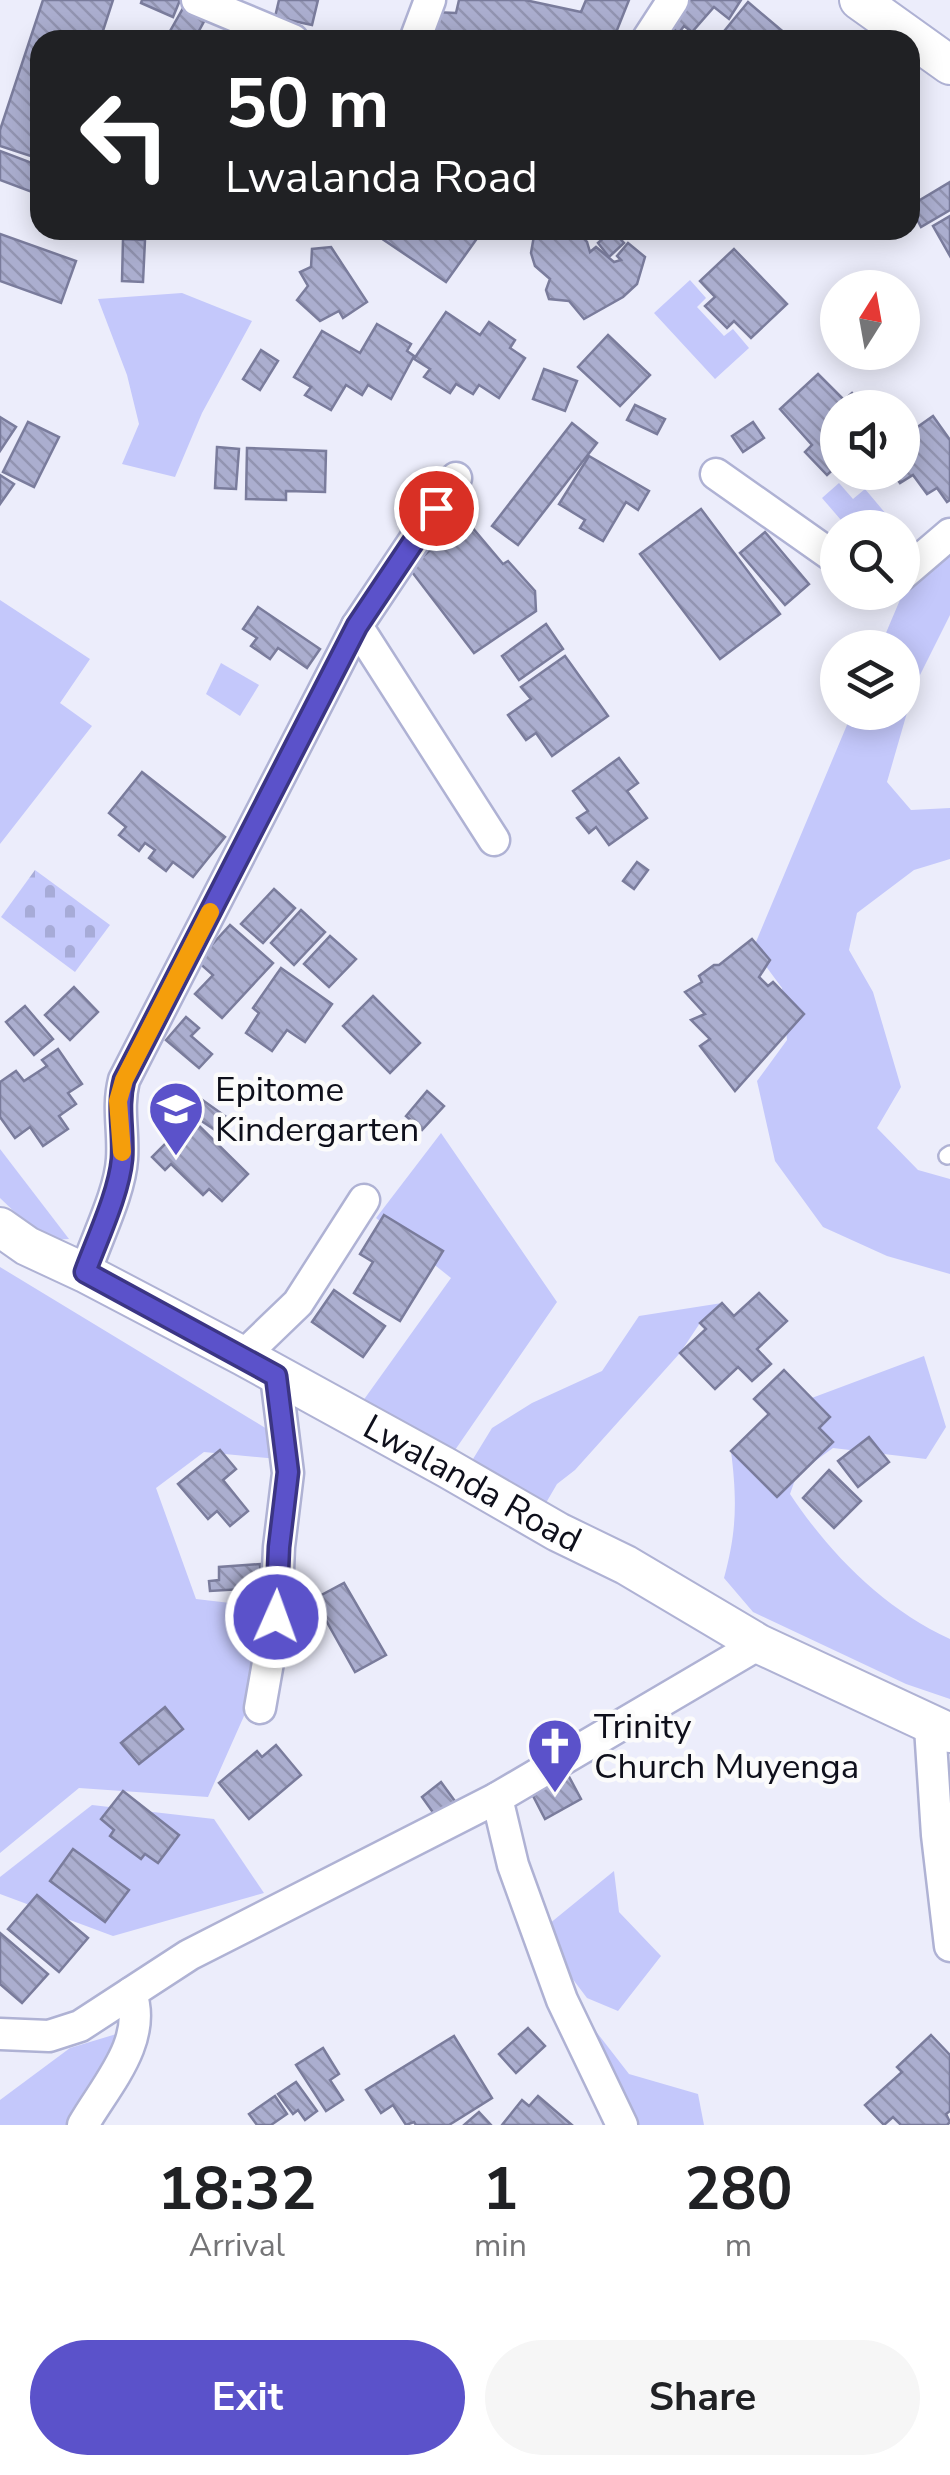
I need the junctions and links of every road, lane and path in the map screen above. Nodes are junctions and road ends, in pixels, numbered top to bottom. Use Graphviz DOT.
graph roads {
  1 [pos="197,0"];
  2 [pos="430,0"];
  3 [pos="672,0"];
  4 [pos="859,0"];
  5 [pos="270,30"];
  6 [pos="418,30"];
  7 [pos="653,30"];
  8 [pos="900,30"];
  9 [pos="920,44"];
  10 [pos="950,66"];
  11 [pos="716,474"];
  12 [pos="456,478"];
  13 [pos="950,534"];
  14 [pos="820,547"];
  15 [pos="920,559"];
  16 [pos="357,626"];
  17 [pos="494,840"];
  18 [pos="364,1200"];
  19 [pos="0,1226"];
  20 [pos="85,1272"];
  21 [pos="243,1356"];
  22 [pos="276,1376"];
  23 [pos="760,1644"];
  24 [pos="260,1708"];
  25 [pos="940,1730"];
  26 [pos="497,1798"];
  27 [pos="950,1946"];
  28 [pos="132,1993"];
  29 [pos="0,2034"];
  30 [pos="83,2125"];
  31 [pos="622,2125"];
  1 -- 5 [label="street"];
  2 -- 6 [label="street"];
  3 -- 7 [label="street"];
  4 -- 8 [label="street"];
  9 -- 10 [label="street"];
  11 -- 14 [label="street"];
  12 -- 16 [label="street"];
  13 -- 15 [label="street"];
  16 -- 17 [label="street"];
  16 -- 20 [label="street"];
  18 -- 21 [label="street"];
  19 -- 20 [label="street, Lwalanda Road"];
  20 -- 21 [label="street, Lwalanda Road"];
  21 -- 22 [label="street, Lwalanda Road"];
  22 -- 23 [label="street, Lwalanda Road"];
  22 -- 24 [label="street"];
  23 -- 25 [label="street, Lwalanda Road"];
  23 -- 26 [label="street"];
  25 -- 27 [label="street"];
  26 -- 28 [label="street"];
  26 -- 31 [label="street"];
  28 -- 29 [label="street"];
  28 -- 30 [label="street"];
}
